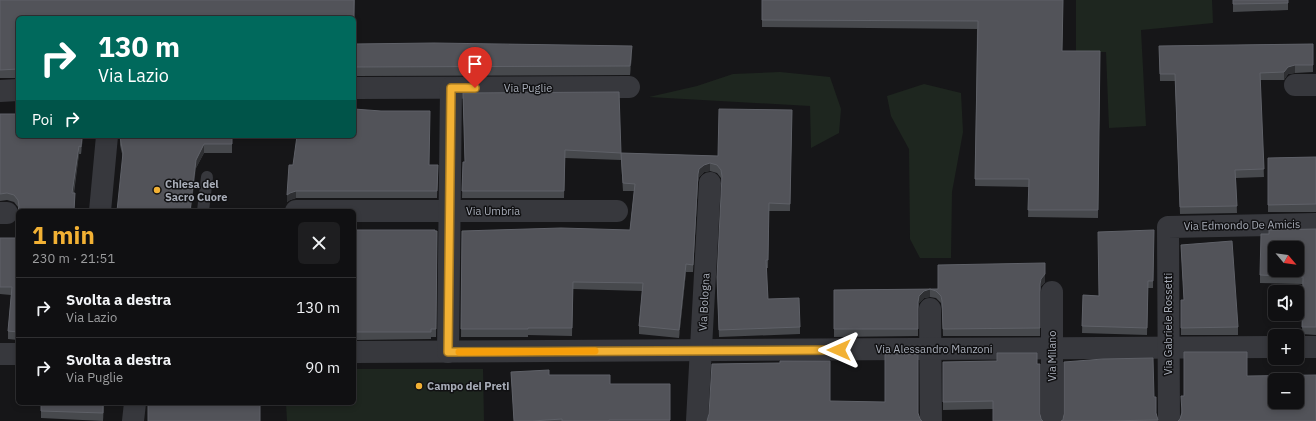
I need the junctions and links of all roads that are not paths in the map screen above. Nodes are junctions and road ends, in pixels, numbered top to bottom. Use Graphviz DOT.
graph roads {
  1 [pos="1295,85"];
  2 [pos="1316,85"];
  3 [pos="629,87"];
  4 [pos="356,88"];
  5 [pos="451,88"];
  6 [pos="0,90"];
  7 [pos="16,90"];
  8 [pos="107,138"];
  9 [pos="207,177"];
  10 [pos="710,182"];
  11 [pos="100,209"];
  12 [pos="203,209"];
  13 [pos="356,211"];
  14 [pos="450,211"];
  15 [pos="617,211"];
  16 [pos="1316,224"];
  17 [pos="1168,227"];
  18 [pos="1052,292"];
  19 [pos="930,309"];
  20 [pos="1268,347"];
  21 [pos="1304,347"];
  22 [pos="1316,347"];
  23 [pos="1052,348"];
  24 [pos="1168,348"];
  25 [pos="930,349"];
  26 [pos="701,350"];
  27 [pos="356,352"];
  28 [pos="448,352"];
  29 [pos="0,354"];
  30 [pos="16,354"];
  31 [pos="135,405"];
  32 [pos="133,421"];
  33 [pos="697,421"];
  34 [pos="931,421"];
  35 [pos="1052,421"];
  36 [pos="1169,421"];
  1 -- 2 [label="street"];
  3 -- 5 [label="street, Via Puglie"];
  4 -- 5 [label="street, Via Puglie"];
  5 -- 14 [label="street"];
  6 -- 7 [label="street"];
  8 -- 11 [label="street"];
  9 -- 12 [label="lane"];
  10 -- 26 [label="street, Via Bologna"];
  13 -- 14 [label="street, Via Umbria"];
  14 -- 15 [label="street, Via Umbria"];
  14 -- 28 [label="street"];
  16 -- 17 [label="street, Via Edmondo De Amicis"];
  17 -- 24 [label="street, Via Gabriele Rossetti"];
  18 -- 23 [label="street, Via Milano"];
  19 -- 25 [label="street"];
  20 -- 24 [label="street, Via Alessandro Manzoni"];
  21 -- 22 [label="street"];
  23 -- 24 [label="street, Via Alessandro Manzoni"];
  23 -- 25 [label="street, Via Alessandro Manzoni"];
  23 -- 35 [label="street, Via Milano"];
  24 -- 36 [label="street, Via Gabriele Rossetti"];
  25 -- 26 [label="street, Via Alessandro Manzoni"];
  25 -- 34 [label="street"];
  26 -- 28 [label="street, Via Alessandro Manzoni"];
  26 -- 33 [label="street, Via Bologna"];
  27 -- 28 [label="street, Via Alessandro Manzoni"];
  29 -- 30 [label="street"];
  31 -- 32 [label="street"];
}
